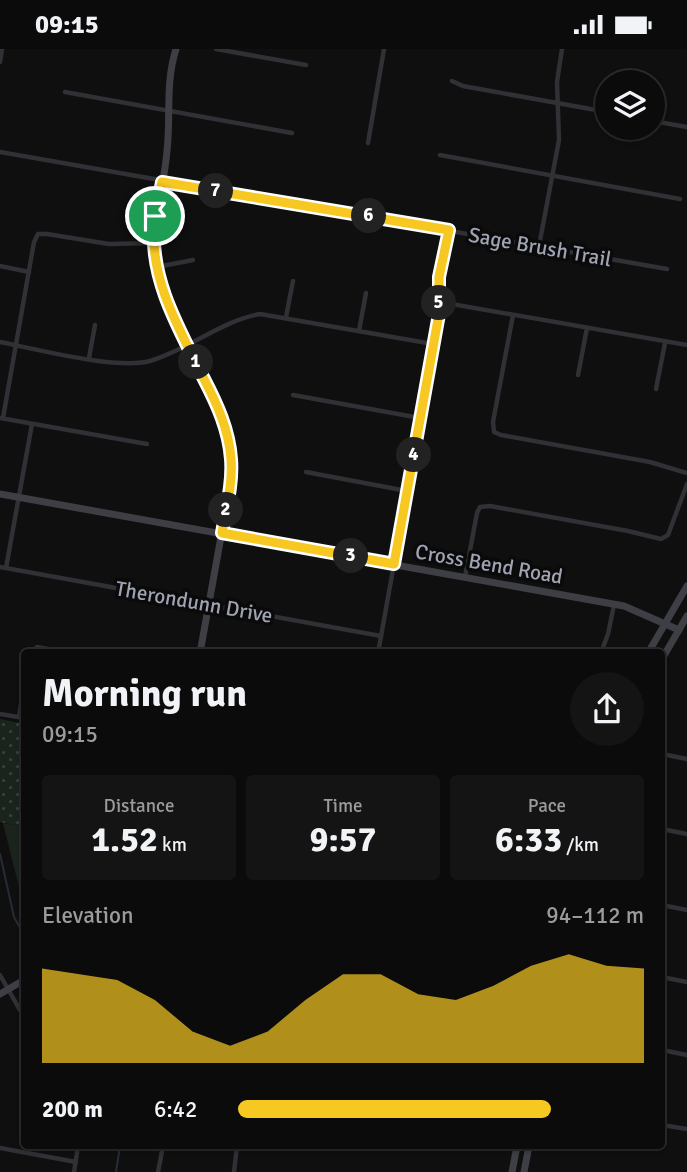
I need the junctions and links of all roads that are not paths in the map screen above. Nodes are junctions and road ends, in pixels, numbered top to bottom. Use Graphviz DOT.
graph roads {
  1 [pos="2,49"];
  2 [pos="176,49"];
  3 [pos="216,49"];
  4 [pos="384,49"];
  5 [pos="562,49"];
  6 [pos="0,61"];
  7 [pos="306,65"];
  8 [pos="452,81"];
  9 [pos="65,92"];
  10 [pos="557,104"];
  11 [pos="595,110"];
  12 [pos="167,111"];
  13 [pos="665,123"];
  14 [pos="687,127"];
  15 [pos="292,133"];
  16 [pos="368,143"];
  17 [pos="0,152"];
  18 [pos="440,155"];
  19 [pos="552,176"];
  20 [pos="162,182"];
  21 [pos="680,199"];
  22 [pos="449,230"];
  23 [pos="154,243"];
  24 [pos="539,246"];
  25 [pos="193,260"];
  26 [pos="0,266"];
  27 [pos="157,267"];
  28 [pos="667,269"];
  29 [pos="29,272"];
  30 [pos="293,281"];
  31 [pos="366,293"];
  32 [pos="439,302"];
  33 [pos="513,315"];
  34 [pos="286,317"];
  35 [pos="95,325"];
  36 [pos="587,328"];
  37 [pos="359,331"];
  38 [pos="0,342"];
  39 [pos="665,342"];
  40 [pos="187,344"];
  41 [pos="433,344"];
  42 [pos="16,345"];
  43 [pos="687,345"];
  44 [pos="89,358"];
  45 [pos="578,375"];
  46 [pos="656,389"];
  47 [pos="293,395"];
  48 [pos="2,418"];
  49 [pos="420,418"];
  50 [pos="32,424"];
  51 [pos="147,444"];
  52 [pos="306,473"];
  53 [pos="687,473"];
  54 [pos="687,484"];
  55 [pos="407,491"];
  56 [pos="0,494"];
  57 [pos="19,497"];
  58 [pos="222,533"];
  59 [pos="394,564"];
  60 [pos="3,568"];
  61 [pos="466,577"];
  62 [pos="687,588"];
  63 [pos="614,604"];
  64 [pos="208,605"];
  65 [pos="687,616"];
  66 [pos="665,623"];
  67 [pos="679,630"];
  68 [pos="381,636"];
  69 [pos="33,649"];
  70 [pos="51,649"];
  71 [pos="201,649"];
  72 [pos="379,649"];
  73 [pos="603,649"];
  74 [pos="650,649"];
  75 [pos="665,654"];
  76 [pos="0,714"];
  77 [pos="21,718"];
  78 [pos="665,754"];
  79 [pos="687,758"];
  80 [pos="665,830"];
  81 [pos="687,834"];
  82 [pos="665,906"];
  83 [pos="687,910"];
  84 [pos="0,975"];
  85 [pos="665,978"];
  86 [pos="21,982"];
  87 [pos="687,982"];
  88 [pos="8,989"];
  89 [pos="0,993"];
  90 [pos="21,1012"];
  91 [pos="665,1051"];
  92 [pos="687,1055"];
  93 [pos="665,1125"];
  94 [pos="687,1129"];
  95 [pos="0,1148"];
  96 [pos="78,1149"];
  97 [pos="162,1149"];
  98 [pos="237,1149"];
  99 [pos="516,1149"];
  100 [pos="528,1149"];
  101 [pos="76,1162"];
  102 [pos="74,1172"];
  103 [pos="158,1172"];
  104 [pos="234,1172"];
  105 [pos="512,1172"];
  106 [pos="524,1172"];
  1 -- 6 [label="street"];
  2 -- 12 [label="street"];
  3 -- 7 [label="street"];
  4 -- 16 [label="street"];
  5 -- 10 [label="street"];
  8 -- 10 [label="street"];
  9 -- 12 [label="street"];
  10 -- 11 [label="street"];
  10 -- 19 [label="street"];
  12 -- 15 [label="street"];
  12 -- 20 [label="street"];
  13 -- 14 [label="street"];
  17 -- 20 [label="street, Sage Brush Trail"];
  18 -- 19 [label="street"];
  19 -- 21 [label="street"];
  19 -- 24 [label="street"];
  20 -- 22 [label="street, Sage Brush Trail"];
  20 -- 23 [label="street"];
  22 -- 24 [label="street, Sage Brush Trail"];
  22 -- 32 [label="street"];
  23 -- 27 [label="street"];
  23 -- 29 [label="street"];
  24 -- 28 [label="street, Sage Brush Trail"];
  25 -- 27 [label="street"];
  26 -- 29 [label="street"];
  27 -- 40 [label="street"];
  29 -- 42 [label="street"];
  30 -- 34 [label="street"];
  31 -- 37 [label="street"];
  32 -- 33 [label="street"];
  32 -- 41 [label="street"];
  33 -- 36 [label="street"];
  33 -- 53 [label="street"];
  34 -- 37 [label="street"];
  34 -- 40 [label="street"];
  35 -- 44 [label="street"];
  36 -- 39 [label="street"];
  36 -- 45 [label="street"];
  37 -- 41 [label="street"];
  38 -- 42 [label="street"];
  39 -- 43 [label="street"];
  39 -- 46 [label="street"];
  40 -- 44 [label="street"];
  40 -- 58 [label="street"];
  41 -- 49 [label="street"];
  42 -- 44 [label="street"];
  42 -- 48 [label="street"];
  47 -- 49 [label="street"];
  48 -- 50 [label="street"];
  49 -- 55 [label="street"];
  50 -- 51 [label="street"];
  50 -- 57 [label="street"];
  52 -- 55 [label="street"];
  54 -- 61 [label="street"];
  55 -- 59 [label="street"];
  56 -- 57 [label="street, Cross Bend Road"];
  57 -- 58 [label="street, Cross Bend Road"];
  57 -- 60 [label="street"];
  58 -- 59 [label="street, Cross Bend Road"];
  58 -- 64 [label="street"];
  59 -- 61 [label="street, Cross Bend Road"];
  59 -- 68 [label="street"];
  60 -- 64 [label="street, Therondunn Drive"];
  61 -- 63 [label="street, Cross Bend Road"];
  62 -- 66 [label="street"];
  63 -- 66 [label="street, Cross Bend Road"];
  63 -- 73 [label="street"];
  64 -- 68 [label="street, Therondunn Drive"];
  64 -- 71 [label="street"];
  65 -- 67 [label="street"];
  66 -- 67 [label="street, Cross Bend Road"];
  66 -- 74 [label="street"];
  67 -- 75 [label="street"];
  68 -- 72 [label="street"];
  69 -- 70 [label="street"];
  76 -- 77 [label="street"];
  78 -- 79 [label="street"];
  80 -- 81 [label="street"];
  82 -- 83 [label="street"];
  84 -- 88 [label="street"];
  85 -- 87 [label="street"];
  86 -- 88 [label="street"];
  88 -- 89 [label="street"];
  88 -- 90 [label="street"];
  91 -- 92 [label="street"];
  93 -- 94 [label="street"];
  95 -- 101 [label="street"];
  96 -- 101 [label="street"];
  97 -- 103 [label="street"];
  98 -- 104 [label="street"];
  99 -- 105 [label="street"];
  100 -- 106 [label="street"];
  101 -- 102 [label="street"];
}
